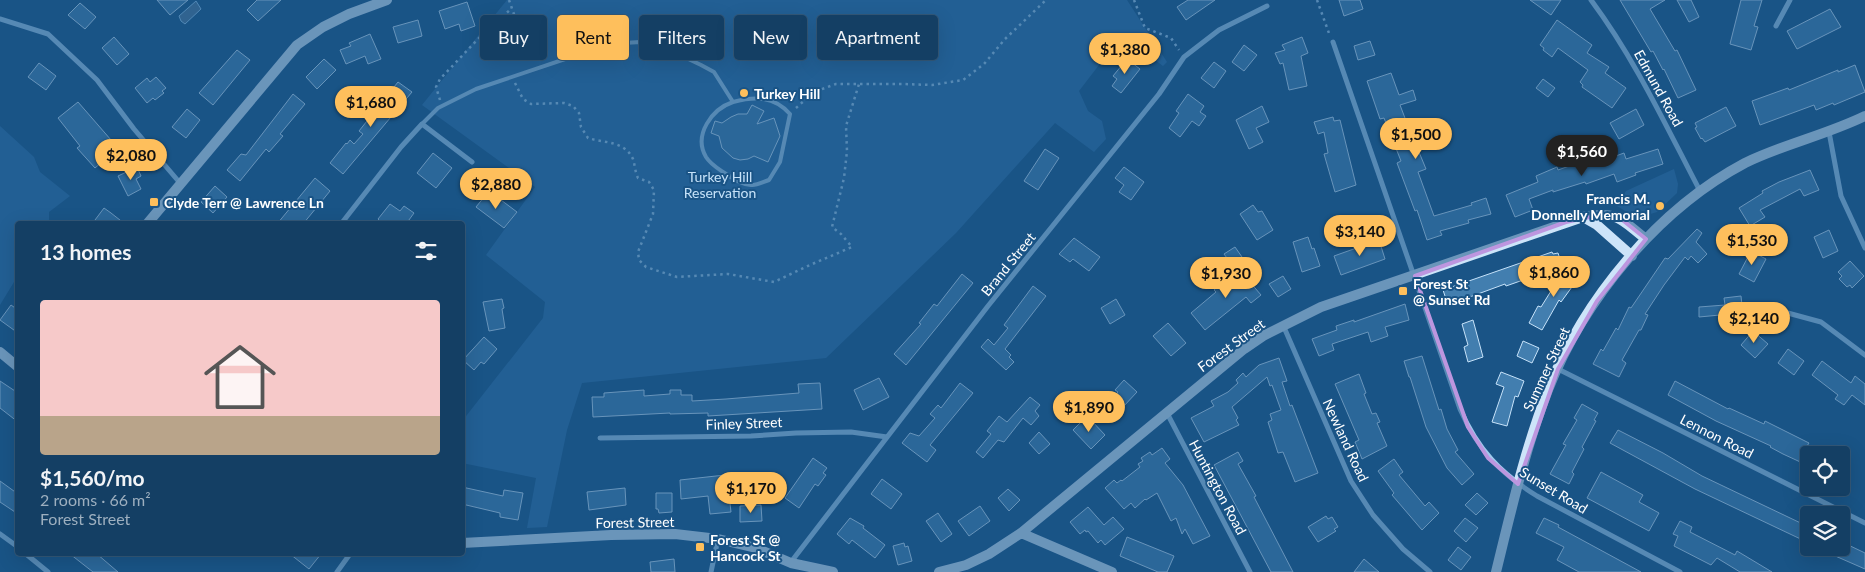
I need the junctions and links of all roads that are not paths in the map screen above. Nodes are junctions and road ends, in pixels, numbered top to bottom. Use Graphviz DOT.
graph roads {
  1 [pos="387,0"];
  2 [pos="1591,0"];
  3 [pos="1790,0"];
  4 [pos="1267,6"];
  5 [pos="0,19"];
  6 [pos="1776,26"];
  7 [pos="1332,42"];
  8 [pos="733,102"];
  9 [pos="1865,116"];
  10 [pos="422,124"];
  11 [pos="1829,132"];
  12 [pos="472,162"];
  13 [pos="180,183"];
  14 [pos="1700,191"];
  15 [pos="1583,218"];
  16 [pos="149,221"];
  17 [pos="343,221"];
  18 [pos="1646,239"];
  19 [pos="1865,248"];
  20 [pos="1632,256"];
  21 [pos="1415,276"];
  22 [pos="1784,312"];
  23 [pos="1283,325"];
  24 [pos="0,352"];
  25 [pos="1865,355"];
  26 [pos="15,364"];
  27 [pos="1558,369"];
  28 [pos="1167,413"];
  29 [pos="888,437"];
  30 [pos="600,438"];
  31 [pos="1518,484"];
  32 [pos="1865,523"];
  33 [pos="1021,533"];
  34 [pos="0,534"];
  35 [pos="718,539"];
  36 [pos="465,542"];
  37 [pos="15,546"];
  38 [pos="28,556"];
  39 [pos="349,556"];
  40 [pos="791,562"];
  41 [pos="48,572"];
  42 [pos="337,572"];
  43 [pos="711,572"];
  44 [pos="833,572"];
  45 [pos="940,572"];
  46 [pos="1112,572"];
  47 [pos="1250,572"];
  48 [pos="1430,572"];
  49 [pos="1496,572"];
  50 [pos="1680,572"];
  1 -- 13 [label="main road"];
  2 -- 14 [label="street, Edmund Road"];
  3 -- 6 [label="street"];
  4 -- 29 [label="street, Brand Street"];
  5 -- 13 [label="street"];
  7 -- 21 [label="street, Sunset Road"];
  8 -- 8 [label="lane"];
  8 -- 10 [label="lane"];
  9 -- 11 [label="main road, Summer Street"];
  10 -- 12 [label="street"];
  10 -- 17 [label="street"];
  11 -- 14 [label="main road, Summer Street"];
  11 -- 19 [label="street"];
  13 -- 16 [label="main road"];
  14 -- 18 [label="main road, Summer Street"];
  15 -- 18 [label="main road, Forest Street"];
  15 -- 20 [label="main road"];
  15 -- 21 [label="main road, Forest Street"];
  18 -- 20 [label="main road, Summer Street"];
  20 -- 27 [label="main road, Summer Street"];
  21 -- 23 [label="main road, Forest Street"];
  21 -- 31 [label="street, Sunset Road"];
  22 -- 25 [label="street"];
  23 -- 28 [label="main road, Forest Street"];
  23 -- 48 [label="street, Newland Road"];
  24 -- 26 [label="main road"];
  27 -- 31 [label="main road, Summer Street"];
  27 -- 32 [label="street, Lennon Road"];
  28 -- 33 [label="main road, Forest Street"];
  28 -- 47 [label="street, Huntington Road"];
  29 -- 30 [label="street, Finley Street"];
  29 -- 40 [label="street, Brand Street"];
  31 -- 49 [label="main road, Summer Street"];
  31 -- 50 [label="street, Sunset Road"];
  33 -- 45 [label="main road, Forest Street"];
  33 -- 46 [label="main road"];
  34 -- 37 [label="street"];
  35 -- 36 [label="main road, Forest Street"];
  35 -- 40 [label="main road, Forest Street"];
  35 -- 43 [label="street"];
  38 -- 41 [label="street"];
  39 -- 42 [label="street"];
  40 -- 44 [label="main road, Forest Street"];
}
